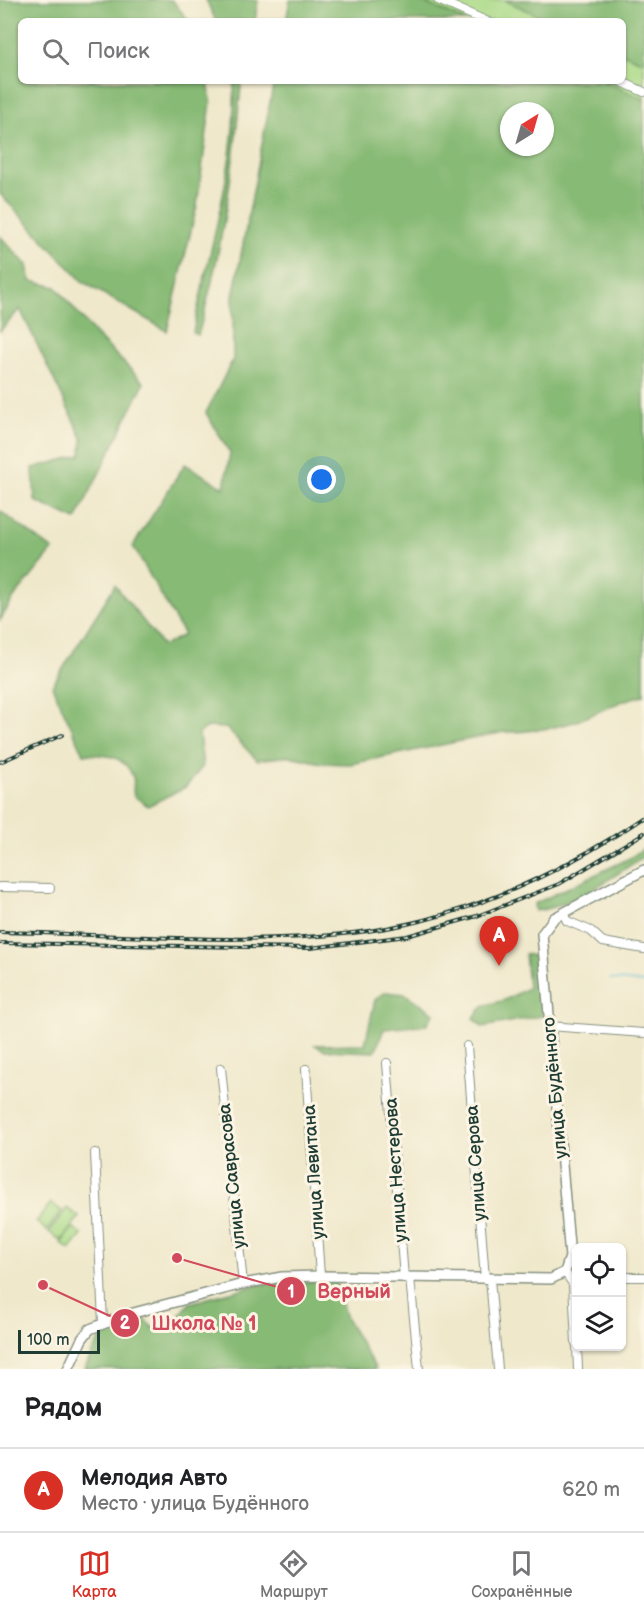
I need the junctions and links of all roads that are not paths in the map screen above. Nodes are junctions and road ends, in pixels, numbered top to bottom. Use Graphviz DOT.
graph roads {
  1 [pos="438,0"];
  2 [pos="479,18"];
  3 [pos="626,84"];
  4 [pos="644,92"];
  5 [pos="644,870"];
  6 [pos="0,886"];
  7 [pos="50,888"];
  8 [pos="563,913"];
  9 [pos="644,949"];
  10 [pos="549,1026"];
  11 [pos="644,1033"];
  12 [pos="467,1046"];
  13 [pos="387,1063"];
  14 [pos="221,1068"];
  15 [pos="306,1069"];
  16 [pos="95,1152"];
  17 [pos="565,1272"];
  18 [pos="572,1274"];
  19 [pos="320,1276"];
  20 [pos="626,1277"];
  21 [pos="644,1277"];
  22 [pos="407,1278"];
  23 [pos="488,1279"];
  24 [pos="243,1284"];
  25 [pos="574,1297"];
  26 [pos="103,1323"];
  27 [pos="577,1351"];
  28 [pos="69,1369"];
  29 [pos="419,1369"];
  30 [pos="498,1369"];
  31 [pos="578,1369"];
  1 -- 2 [label="street"];
  3 -- 4 [label="street"];
  5 -- 8 [label="main road, улица Будённого"];
  6 -- 7 [label="street"];
  8 -- 9 [label="street"];
  8 -- 10 [label="main road, улица Будённого"];
  10 -- 11 [label="street"];
  10 -- 17 [label="main road, улица Будённого"];
  12 -- 23 [label="street, улица Серова"];
  13 -- 22 [label="street, улица Нестерова"];
  14 -- 24 [label="street, улица Саврасова"];
  15 -- 19 [label="street, улица Левитана"];
  16 -- 26 [label="street"];
  17 -- 18 [label="street"];
  17 -- 23 [label="main road"];
  17 -- 25 [label="street"];
  19 -- 22 [label="main road"];
  19 -- 24 [label="main road"];
  20 -- 21 [label="street"];
  22 -- 23 [label="main road"];
  22 -- 29 [label="street, улица Нестерова"];
  23 -- 30 [label="street, улица Серова"];
  24 -- 26 [label="main road"];
  26 -- 28 [label="main road"];
  27 -- 31 [label="street"];
}
